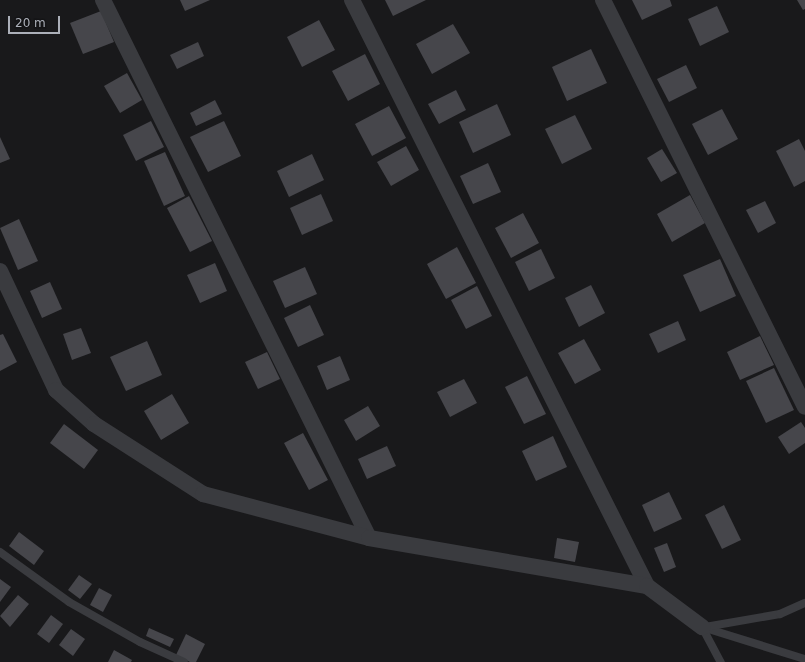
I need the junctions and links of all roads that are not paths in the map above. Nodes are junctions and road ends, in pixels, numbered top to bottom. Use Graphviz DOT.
graph roads {
  1 [pos="103,0"];
  2 [pos="352,0"];
  3 [pos="603,0"];
  4 [pos="0,271"];
  5 [pos="805,407"];
  6 [pos="369,538"];
  7 [pos="0,552"];
  8 [pos="647,586"];
  9 [pos="805,603"];
  10 [pos="702,627"];
  11 [pos="805,659"];
  12 [pos="184,662"];
  13 [pos="721,662"];
  1 -- 6 [label="street"];
  2 -- 8 [label="street"];
  3 -- 5 [label="street"];
  4 -- 6 [label="street"];
  6 -- 8 [label="street"];
  7 -- 12 [label="lane"];
  8 -- 10 [label="street"];
  9 -- 10 [label="lane"];
  10 -- 11 [label="lane"];
  10 -- 13 [label="lane"];
}
